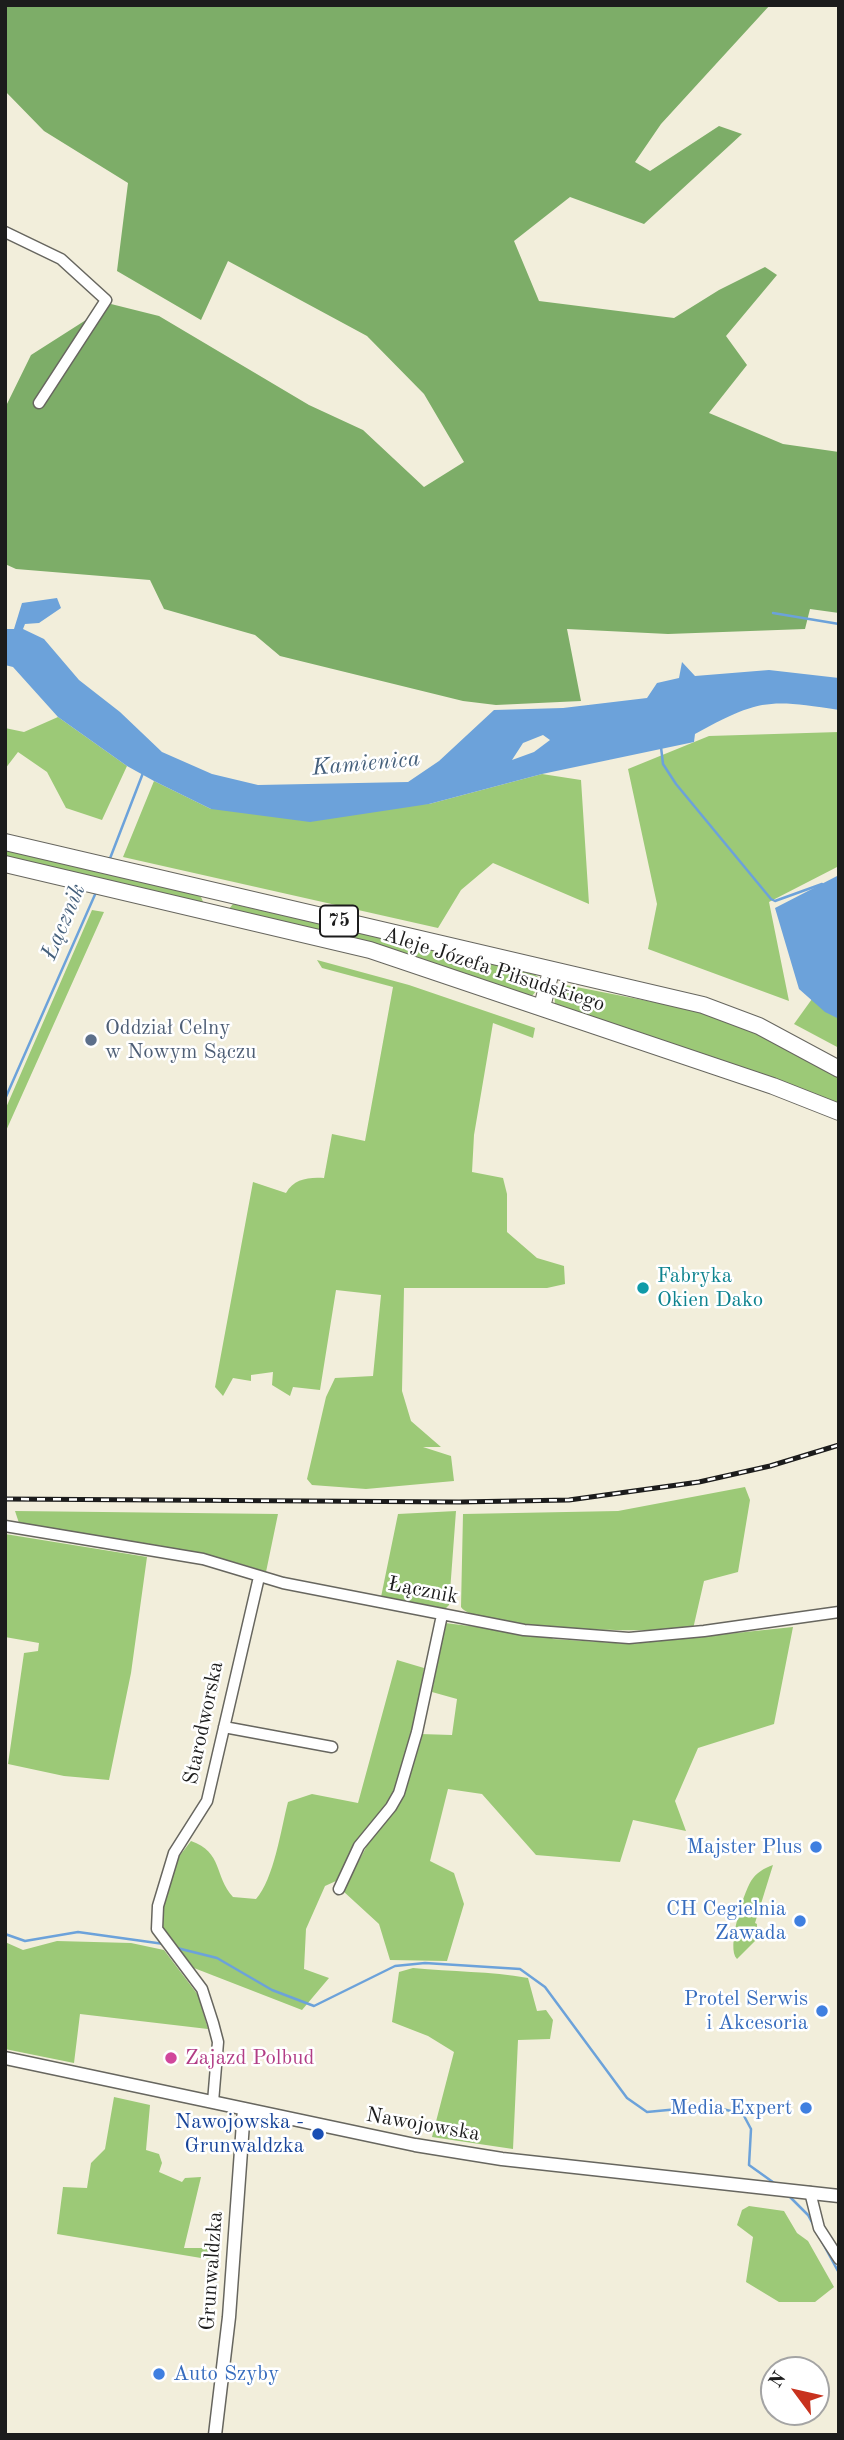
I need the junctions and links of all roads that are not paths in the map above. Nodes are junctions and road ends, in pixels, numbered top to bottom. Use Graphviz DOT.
graph roads {
  1 [pos="5,232"];
  2 [pos="39,403"];
  3 [pos="5,842"];
  4 [pos="5,864"];
  5 [pos="551,971"];
  6 [pos="542,1007"];
  7 [pos="839,1069"];
  8 [pos="839,1112"];
  9 [pos="5,1526"];
  10 [pos="259,1577"];
  11 [pos="839,1612"];
  12 [pos="442,1615"];
  13 [pos="224,1727"];
  14 [pos="332,1747"];
  15 [pos="339,1889"];
  16 [pos="5,2058"];
  17 [pos="213,2102"];
  18 [pos="244,2109"];
  19 [pos="810,2192"];
  20 [pos="839,2196"];
  21 [pos="839,2259"];
  22 [pos="215,2435"];
  1 -- 2 [label="street"];
  3 -- 5 [label="main road, Aleje Józefa Piłsudskiego / 75"];
  4 -- 6 [label="main road, Aleje Józefa Piłsudskiego / 75"];
  5 -- 6 [label="main road"];
  5 -- 7 [label="main road, Aleje Józefa Piłsudskiego / 75"];
  6 -- 8 [label="main road, Aleje Józefa Piłsudskiego / 75"];
  9 -- 10 [label="street, Łącznik"];
  10 -- 12 [label="street, Łącznik"];
  10 -- 13 [label="street, Starodworska"];
  11 -- 12 [label="street, Łącznik"];
  12 -- 15 [label="street"];
  13 -- 14 [label="street"];
  13 -- 17 [label="street, Starodworska"];
  16 -- 17 [label="street, Nawojowska"];
  17 -- 18 [label="street, Nawojowska"];
  18 -- 19 [label="street, Nawojowska"];
  18 -- 22 [label="street, Grunwaldzka"];
  19 -- 20 [label="street, Nawojowska"];
  19 -- 21 [label="street"];
}
